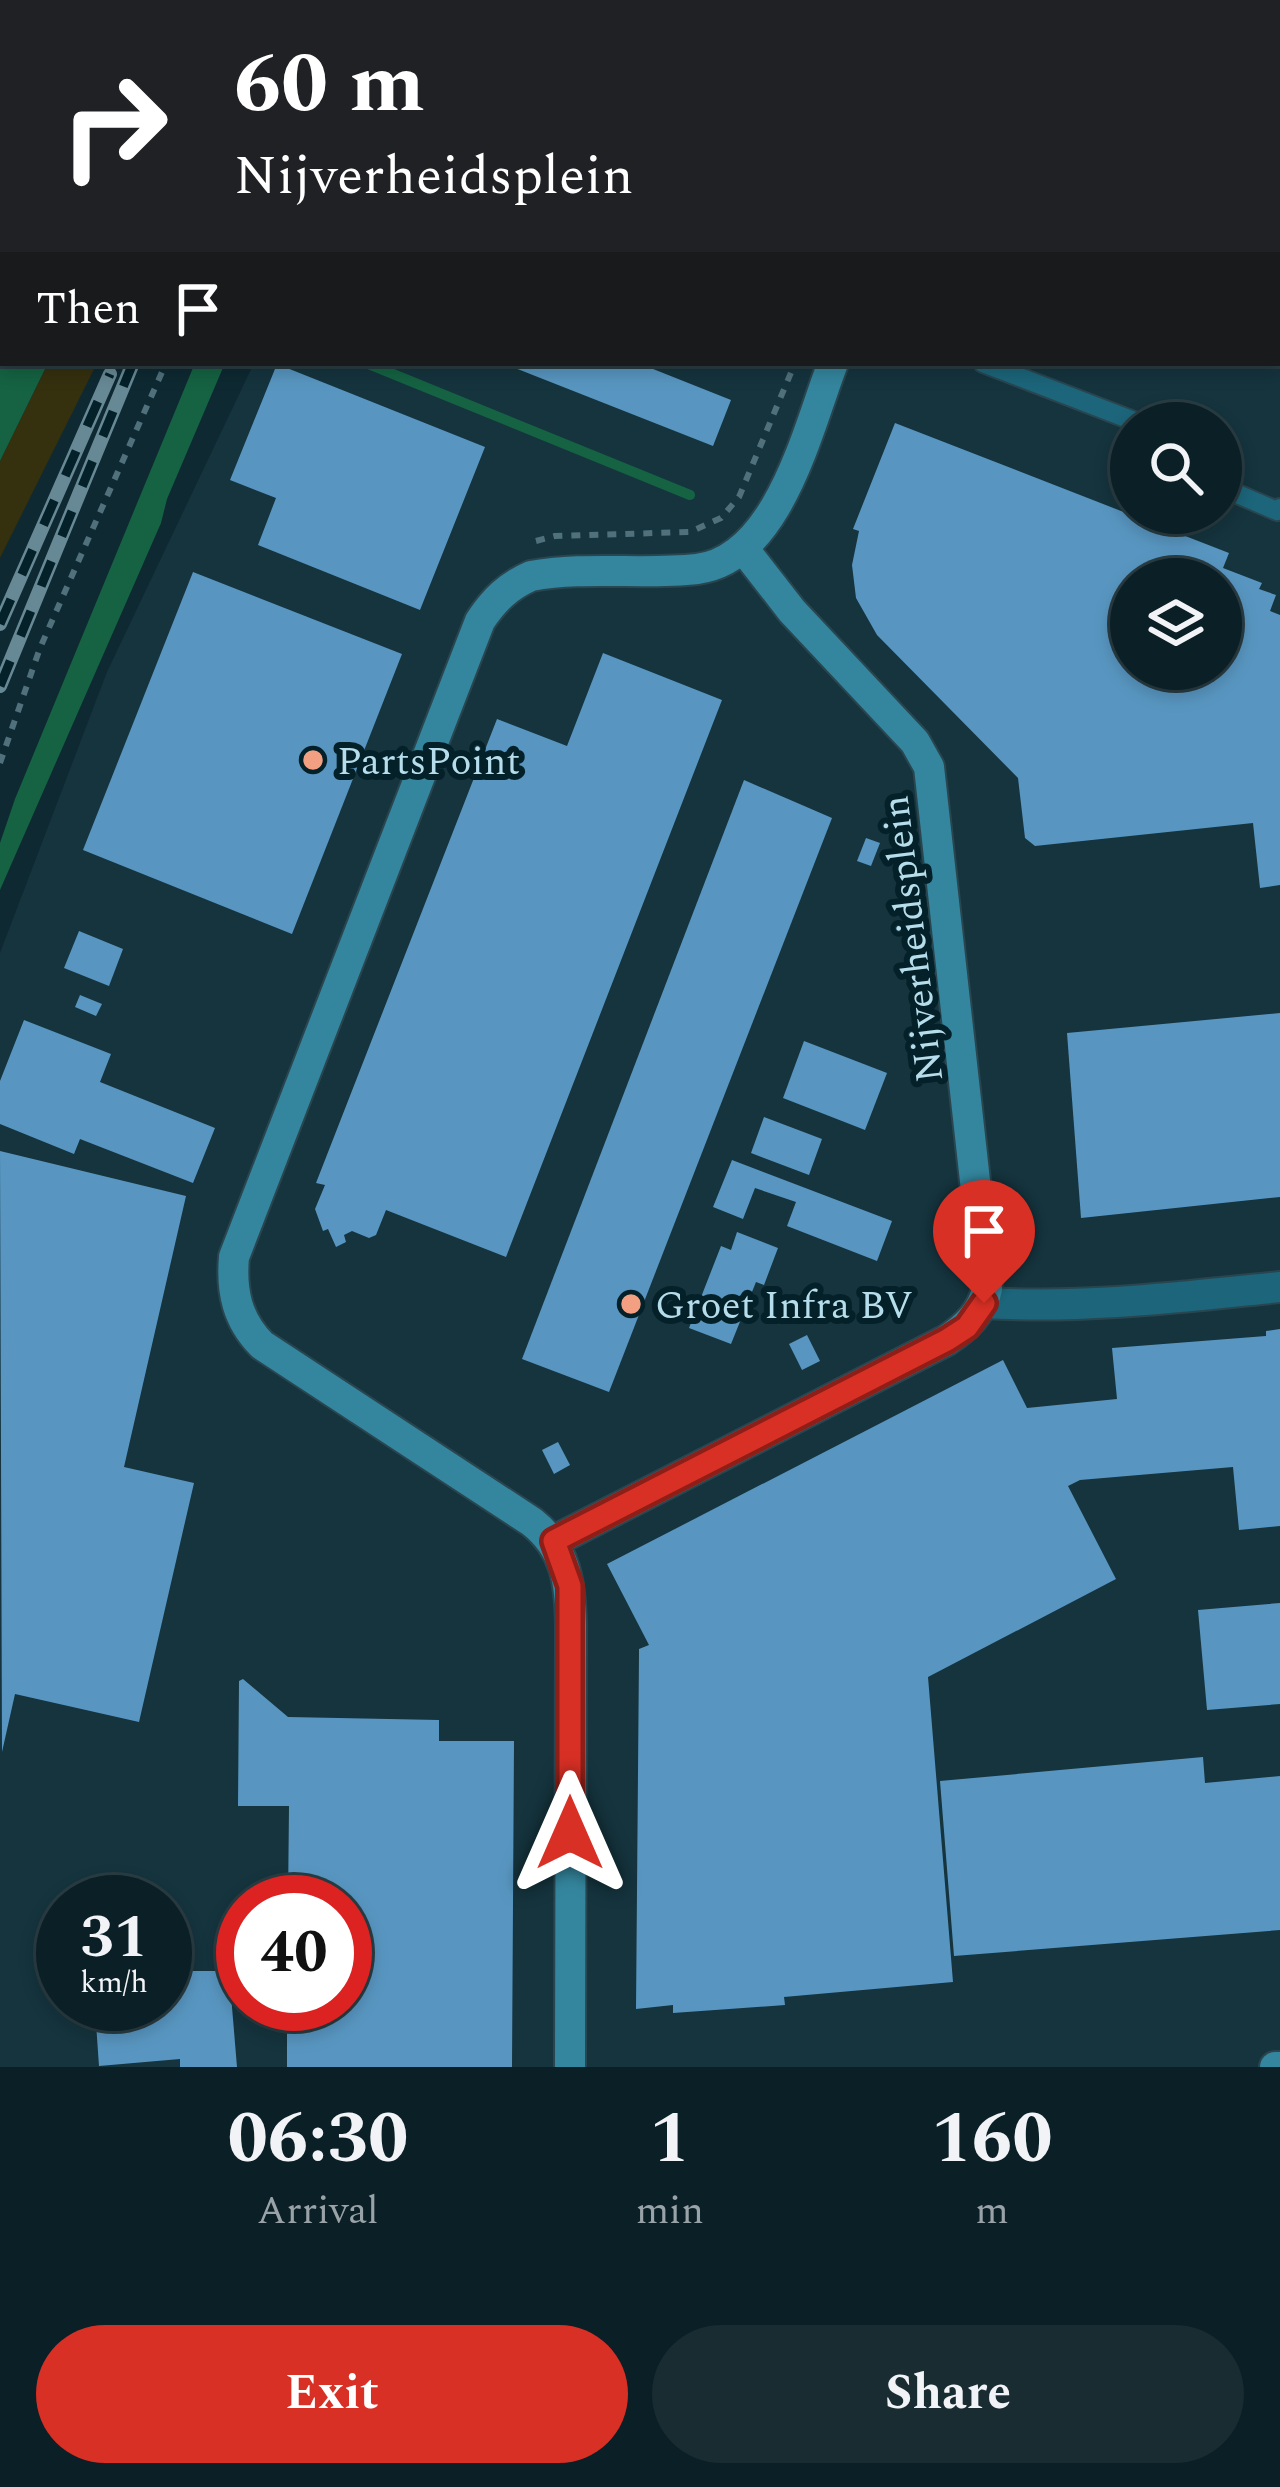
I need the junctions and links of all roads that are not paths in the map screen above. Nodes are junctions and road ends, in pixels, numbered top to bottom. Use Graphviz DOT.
graph roads {
  1 [pos="832,366"];
  2 [pos="991,366"];
  3 [pos="1110,412"];
  4 [pos="1242,496"];
  5 [pos="1280,508"];
  6 [pos="743,548"];
  7 [pos="1280,1287"];
  8 [pos="984,1303"];
  9 [pos="554,1541"];
  10 [pos="570,2067"];
  1 -- 6 [label="street"];
  2 -- 3 [label="lane"];
  4 -- 5 [label="lane"];
  6 -- 8 [label="street, Nijverheidsplein"];
  6 -- 9 [label="street"];
  7 -- 8 [label="street"];
  8 -- 9 [label="street"];
  9 -- 10 [label="street"];
}
